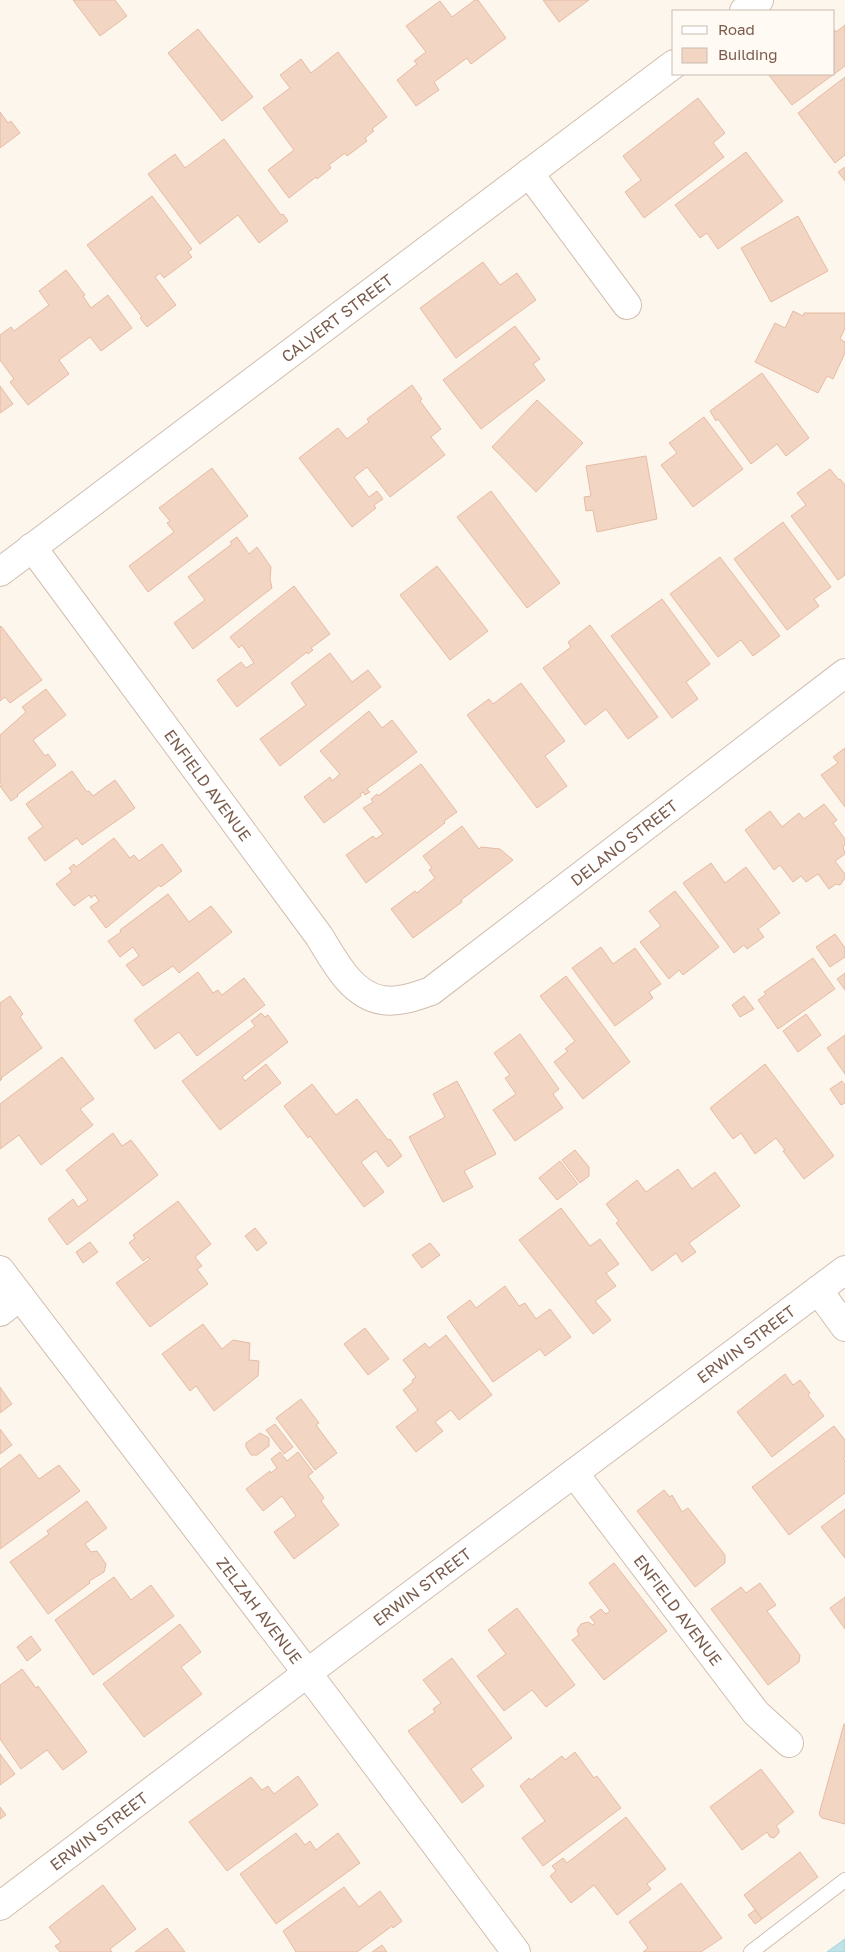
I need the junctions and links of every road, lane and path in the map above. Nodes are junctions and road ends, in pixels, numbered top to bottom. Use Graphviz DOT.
graph roads {
  1 [pos="759,0"];
  2 [pos="745,10"];
  3 [pos="672,65"];
  4 [pos="528,173"];
  5 [pos="627,305"];
  6 [pos="32,547"];
  7 [pos="0,572"];
  8 [pos="845,673"];
  9 [pos="396,1000"];
  10 [pos="0,1270"];
  11 [pos="845,1270"];
  12 [pos="818,1290"];
  13 [pos="10,1304"];
  14 [pos="845,1327"];
  15 [pos="574,1473"];
  16 [pos="308,1674"];
  17 [pos="789,1743"];
  18 [pos="845,1880"];
  19 [pos="0,1906"];
  20 [pos="516,1952"];
  21 [pos="751,1952"];
  1 -- 2 [label="street"];
  3 -- 4 [label="street, CALVERT STREET"];
  4 -- 5 [label="street"];
  4 -- 6 [label="street, CALVERT STREET"];
  6 -- 7 [label="street, CALVERT STREET"];
  6 -- 9 [label="street, ENFIELD AVENUE"];
  8 -- 9 [label="street, DELANO STREET"];
  10 -- 13 [label="street, ZELZAH AVENUE"];
  11 -- 12 [label="street, ERWIN STREET"];
  12 -- 14 [label="street"];
  12 -- 15 [label="street, ERWIN STREET"];
  13 -- 16 [label="street, ZELZAH AVENUE"];
  15 -- 16 [label="street, ERWIN STREET"];
  15 -- 17 [label="street, ENFIELD AVENUE"];
  16 -- 19 [label="street, ERWIN STREET"];
  16 -- 20 [label="street, ZELZAH AVENUE"];
  18 -- 21 [label="lane"];
}
